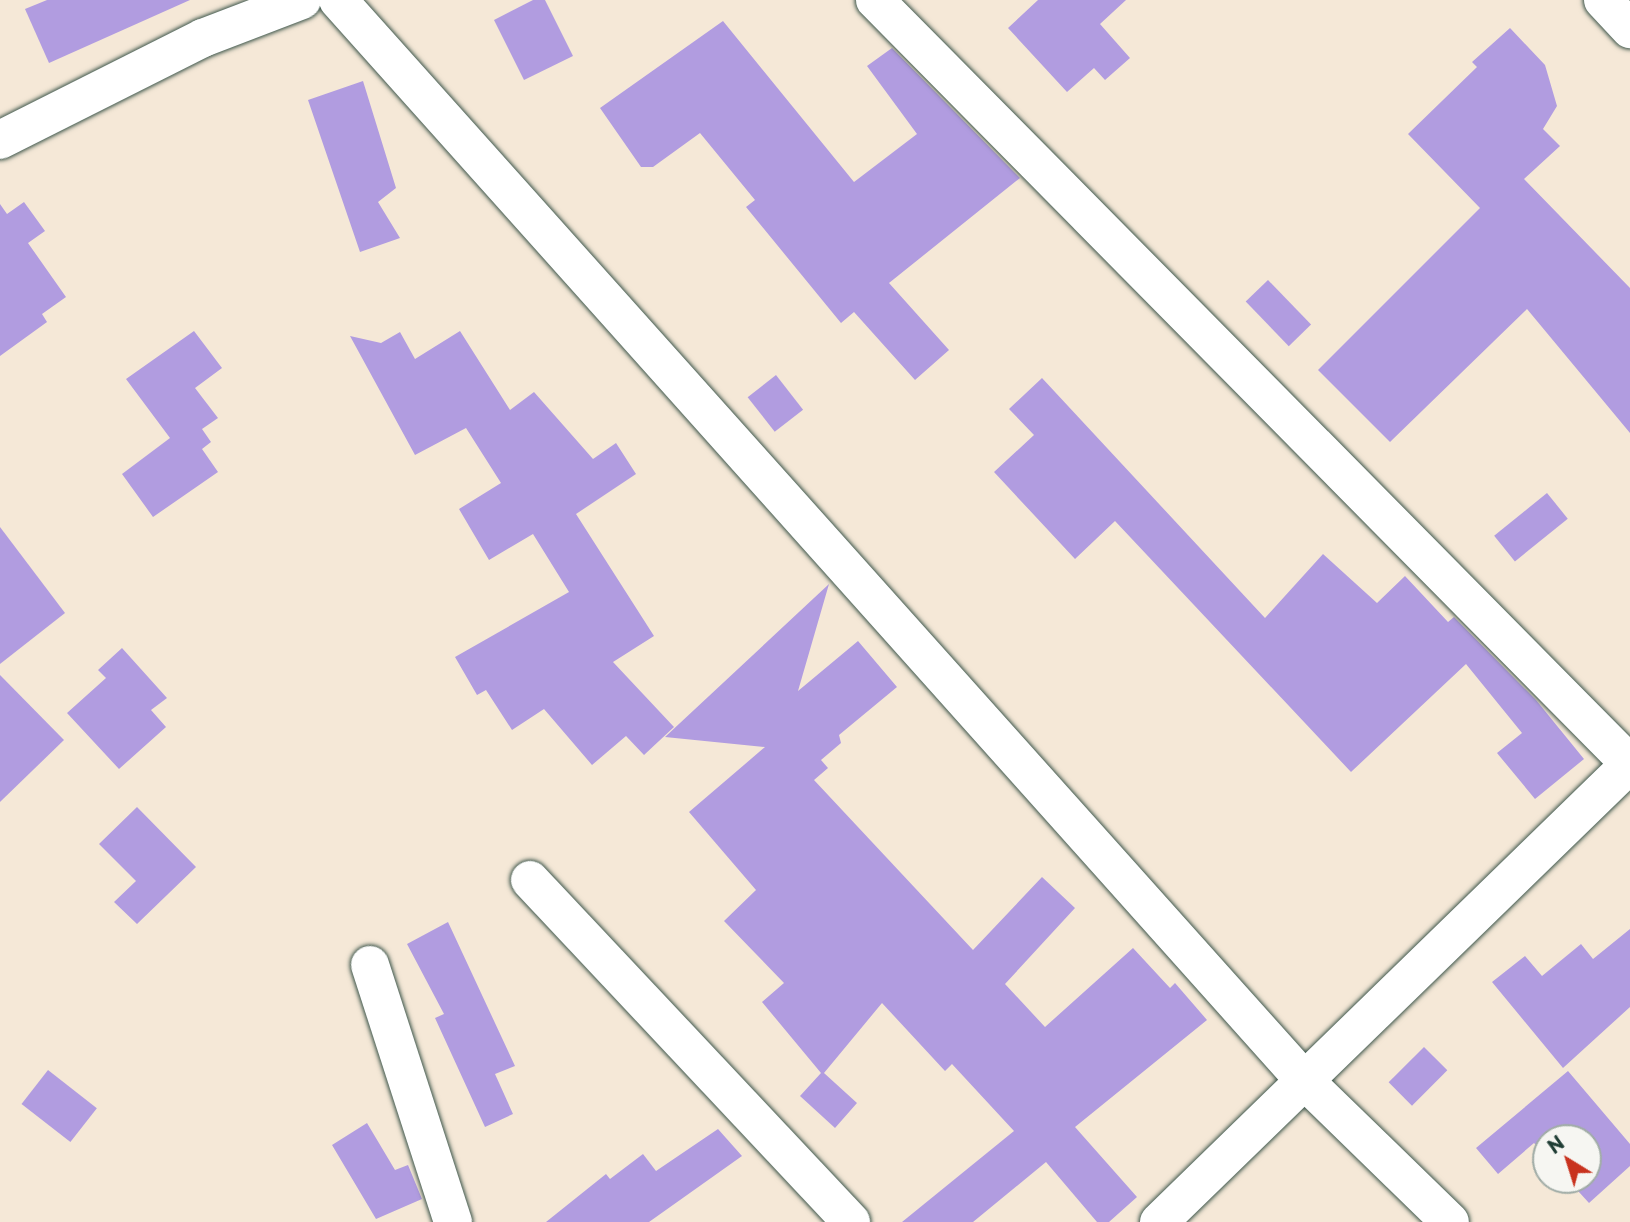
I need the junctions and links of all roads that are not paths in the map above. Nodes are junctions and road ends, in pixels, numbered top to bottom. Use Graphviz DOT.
graph roads {
  1 [pos="302,0"];
  2 [pos="338,0"];
  3 [pos="875,0"];
  4 [pos="1602,0"];
  5 [pos="1630,29"];
  6 [pos="0,140"];
  7 [pos="1630,764"];
  8 [pos="530,880"];
  9 [pos="370,965"];
  10 [pos="1305,1081"];
  11 [pos="453,1222"];
  12 [pos="851,1222"];
  13 [pos="1159,1222"];
  14 [pos="1450,1222"];
  1 -- 6 [label="street"];
  2 -- 10 [label="street"];
  3 -- 7 [label="street"];
  4 -- 5 [label="street"];
  7 -- 10 [label="street"];
  8 -- 12 [label="street"];
  9 -- 11 [label="street"];
  10 -- 13 [label="street"];
  10 -- 14 [label="street"];
}
